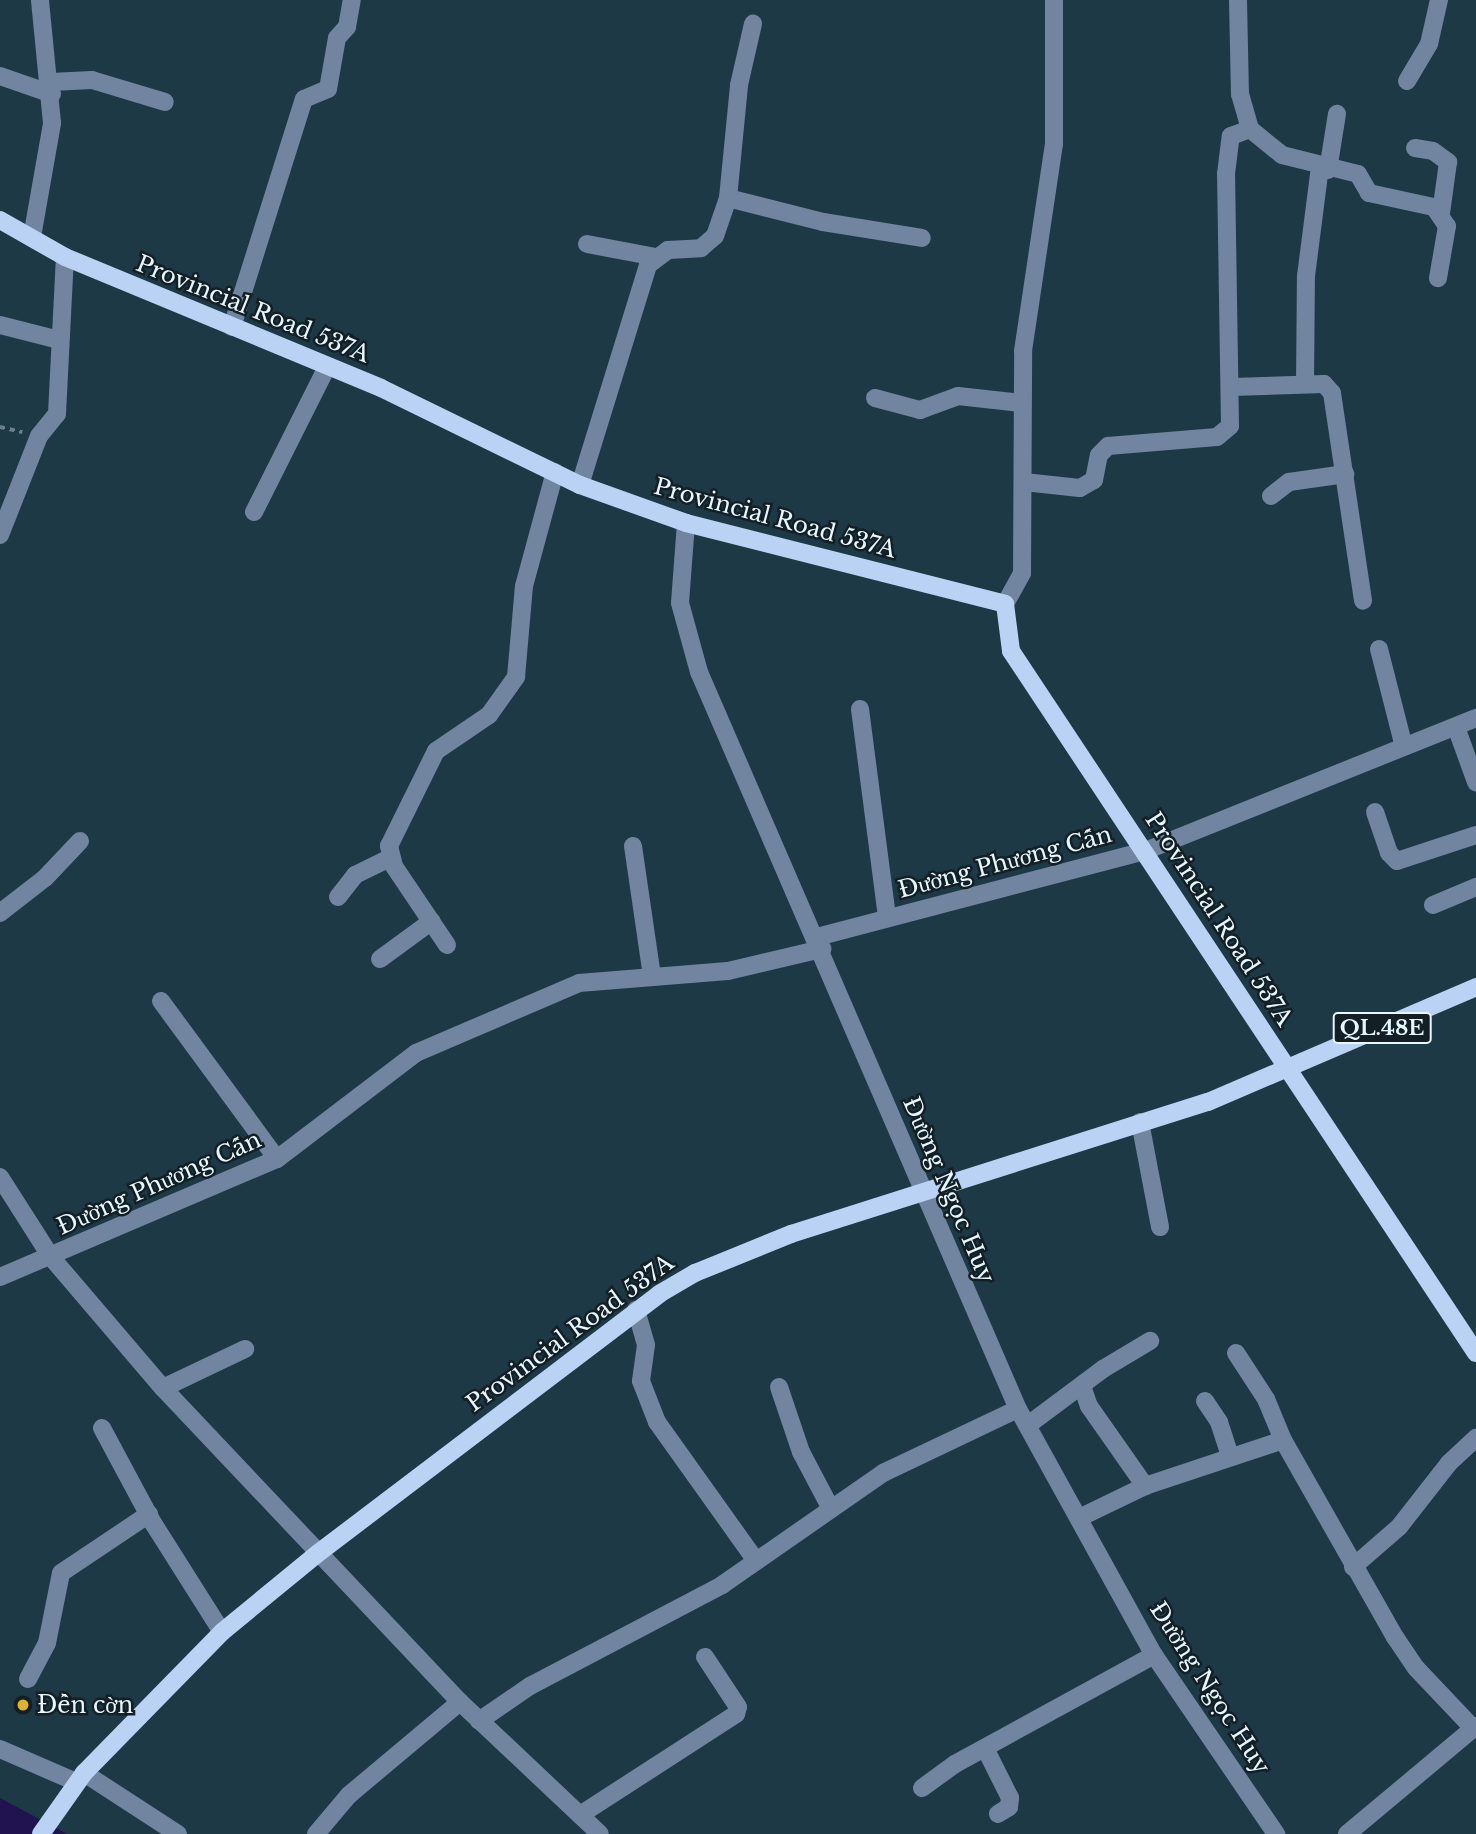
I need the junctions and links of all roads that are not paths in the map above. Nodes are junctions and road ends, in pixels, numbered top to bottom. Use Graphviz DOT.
graph roads {
  1 [pos="40,0"];
  2 [pos="352,0"];
  3 [pos="1054,0"];
  4 [pos="1238,0"];
  5 [pos="1439,0"];
  6 [pos="753,24"];
  7 [pos="0,76"];
  8 [pos="1407,81"];
  9 [pos="52,88"];
  10 [pos="164,102"];
  11 [pos="1337,114"];
  12 [pos="1250,129"];
  13 [pos="1415,148"];
  14 [pos="1324,168"];
  15 [pos="728,198"];
  16 [pos="1441,213"];
  17 [pos="0,220"];
  18 [pos="32,237"];
  19 [pos="922,238"];
  20 [pos="587,244"];
  21 [pos="65,257"];
  22 [pos="656,257"];
  23 [pos="1438,278"];
  24 [pos="0,325"];
  25 [pos="232,327"];
  26 [pos="60,340"];
  27 [pos="327,367"];
  28 [pos="1305,384"];
  29 [pos="1232,387"];
  30 [pos="875,398"];
  31 [pos="1021,403"];
  32 [pos="555,472"];
  33 [pos="1345,474"];
  34 [pos="1024,482"];
  35 [pos="580,485"];
  36 [pos="1270,496"];
  37 [pos="254,512"];
  38 [pos="686,523"];
  39 [pos="0,535"];
  40 [pos="1363,601"];
  41 [pos="1004,604"];
  42 [pos="1379,649"];
  43 [pos="860,709"];
  44 [pos="1476,718"];
  45 [pos="1456,727"];
  46 [pos="1404,747"];
  47 [pos="1476,782"];
  48 [pos="1375,812"];
  49 [pos="1476,835"];
  50 [pos="80,841"];
  51 [pos="633,846"];
  52 [pos="1145,851"];
  53 [pos="390,858"];
  54 [pos="1476,887"];
  55 [pos="338,897"];
  56 [pos="1433,905"];
  57 [pos="0,912"];
  58 [pos="887,919"];
  59 [pos="432,921"];
  60 [pos="820,943"];
  61 [pos="447,945"];
  62 [pos="380,959"];
  63 [pos="652,977"];
  64 [pos="1476,987"];
  65 [pos="161,1001"];
  66 [pos="1288,1069"];
  67 [pos="1140,1122"];
  68 [pos="277,1159"];
  69 [pos="0,1177"];
  70 [pos="922,1192"];
  71 [pos="1160,1227"];
  72 [pos="51,1257"];
  73 [pos="0,1277"];
  74 [pos="636,1310"];
  75 [pos="1150,1341"];
  76 [pos="245,1349"];
  77 [pos="1236,1353"];
  78 [pos="1476,1353"];
  79 [pos="1082,1386"];
  80 [pos="779,1387"];
  81 [pos="163,1388"];
  82 [pos="1205,1401"];
  83 [pos="1018,1409"];
  84 [pos="1028,1425"];
  85 [pos="103,1428"];
  86 [pos="1476,1438"];
  87 [pos="1283,1440"];
  88 [pos="1230,1456"];
  89 [pos="1145,1486"];
  90 [pos="830,1507"];
  91 [pos="149,1514"];
  92 [pos="1081,1517"];
  93 [pos="317,1554"];
  94 [pos="756,1561"];
  95 [pos="1353,1567"];
  96 [pos="222,1632"];
  97 [pos="1154,1655"];
  98 [pos="705,1657"];
  99 [pos="28,1679"];
  100 [pos="460,1702"];
  101 [pos="479,1721"];
  102 [pos="1474,1727"];
  103 [pos="985,1748"];
  104 [pos="0,1749"];
  105 [pos="75,1782"];
  106 [pos="922,1788"];
  107 [pos="999,1814"];
  108 [pos="580,1815"];
  109 [pos="41,1834"];
  110 [pos="178,1834"];
  111 [pos="316,1834"];
  112 [pos="600,1834"];
  113 [pos="1276,1834"];
  114 [pos="1347,1834"];
  1 -- 9 [label="street"];
  2 -- 25 [label="street"];
  3 -- 31 [label="street"];
  4 -- 12 [label="street"];
  5 -- 8 [label="street"];
  6 -- 15 [label="street"];
  7 -- 9 [label="street"];
  9 -- 10 [label="street"];
  9 -- 18 [label="street"];
  11 -- 14 [label="street"];
  12 -- 14 [label="street"];
  12 -- 29 [label="street"];
  13 -- 16 [label="street"];
  14 -- 16 [label="street"];
  14 -- 28 [label="street"];
  15 -- 19 [label="street"];
  15 -- 22 [label="street"];
  16 -- 23 [label="street"];
  17 -- 18 [label="main road, Provincial Road 537A"];
  18 -- 21 [label="main road, Provincial Road 537A"];
  20 -- 22 [label="street"];
  21 -- 25 [label="main road, Provincial Road 537A"];
  21 -- 26 [label="street"];
  22 -- 35 [label="street"];
  24 -- 26 [label="street"];
  25 -- 27 [label="main road, Provincial Road 537A"];
  26 -- 39 [label="street"];
  27 -- 32 [label="main road, Provincial Road 537A"];
  27 -- 37 [label="street"];
  28 -- 29 [label="street"];
  28 -- 33 [label="street"];
  29 -- 34 [label="street"];
  30 -- 31 [label="street"];
  31 -- 34 [label="street"];
  32 -- 35 [label="main road, Provincial Road 537A"];
  32 -- 53 [label="street"];
  33 -- 36 [label="street"];
  33 -- 40 [label="street"];
  34 -- 41 [label="street"];
  35 -- 38 [label="main road, Provincial Road 537A"];
  38 -- 41 [label="main road, Provincial Road 537A"];
  38 -- 60 [label="street, Đường Ngọc Huy"];
  41 -- 52 [label="main road, Provincial Road 537A"];
  42 -- 46 [label="street"];
  43 -- 58 [label="street"];
  44 -- 45 [label="street, Đường Phương Cấn"];
  45 -- 46 [label="street, Đường Phương Cấn"];
  45 -- 47 [label="street"];
  46 -- 52 [label="street, Đường Phương Cấn"];
  48 -- 49 [label="street"];
  50 -- 57 [label="street"];
  51 -- 63 [label="street"];
  52 -- 58 [label="street, Đường Phương Cấn"];
  52 -- 66 [label="main road, Provincial Road 537A"];
  53 -- 55 [label="street"];
  53 -- 59 [label="street"];
  54 -- 56 [label="street"];
  58 -- 60 [label="street, Đường Phương Cấn"];
  59 -- 61 [label="street"];
  59 -- 62 [label="street"];
  60 -- 63 [label="street, Đường Phương Cấn"];
  60 -- 70 [label="street, Đường Ngọc Huy"];
  63 -- 68 [label="street, Đường Phương Cấn"];
  64 -- 66 [label="main road, QL.48E"];
  65 -- 68 [label="street"];
  66 -- 67 [label="main road, Provincial Road 537A"];
  66 -- 78 [label="main road, Provincial Road 537A"];
  67 -- 70 [label="main road, Provincial Road 537A"];
  67 -- 71 [label="street"];
  68 -- 72 [label="street, Đường Phương Cấn"];
  69 -- 72 [label="street"];
  70 -- 74 [label="main road, Provincial Road 537A"];
  70 -- 83 [label="street, Đường Ngọc Huy"];
  72 -- 73 [label="street, Đường Phương Cấn"];
  72 -- 81 [label="street"];
  74 -- 93 [label="main road, Provincial Road 537A"];
  74 -- 94 [label="street"];
  75 -- 79 [label="street"];
  76 -- 81 [label="street"];
  77 -- 87 [label="street"];
  79 -- 84 [label="street"];
  79 -- 89 [label="street"];
  80 -- 90 [label="street"];
  81 -- 93 [label="street"];
  82 -- 88 [label="street"];
  83 -- 84 [label="street, Đường Ngọc Huy"];
  83 -- 90 [label="street"];
  84 -- 92 [label="street, Đường Ngọc Huy"];
  85 -- 91 [label="street"];
  86 -- 95 [label="street"];
  87 -- 88 [label="street"];
  87 -- 95 [label="street"];
  88 -- 89 [label="street"];
  89 -- 92 [label="street"];
  90 -- 94 [label="street"];
  91 -- 96 [label="street"];
  91 -- 99 [label="street"];
  92 -- 97 [label="street, Đường Ngọc Huy"];
  93 -- 96 [label="main road, Provincial Road 537A"];
  93 -- 100 [label="street"];
  94 -- 101 [label="street"];
  95 -- 102 [label="street"];
  96 -- 105 [label="main road, Provincial Road 537A"];
  97 -- 103 [label="street"];
  97 -- 113 [label="street, Đường Ngọc Huy"];
  98 -- 108 [label="street"];
  100 -- 101 [label="street"];
  100 -- 111 [label="street"];
  101 -- 108 [label="street"];
  102 -- 114 [label="street"];
  103 -- 106 [label="street"];
  103 -- 107 [label="street"];
  104 -- 105 [label="street"];
  105 -- 109 [label="main road, Provincial Road 537A"];
  105 -- 110 [label="street"];
  108 -- 112 [label="street"];
}
